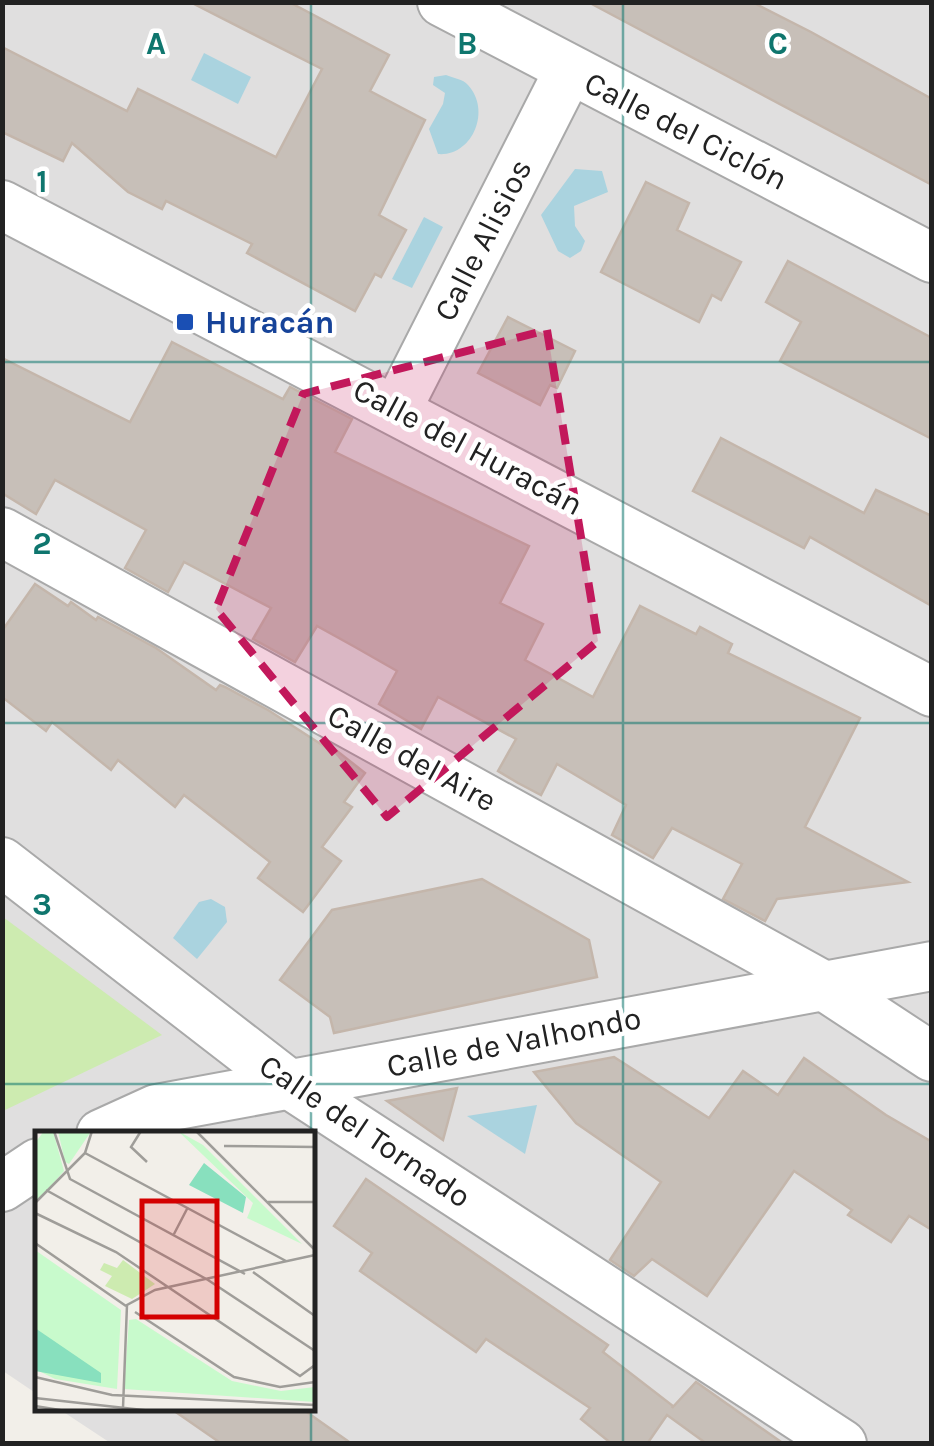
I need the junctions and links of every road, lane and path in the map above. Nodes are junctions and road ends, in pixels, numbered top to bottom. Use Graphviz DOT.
graph roads {
  1 [pos="442,2"];
  2 [pos="569,70"];
  3 [pos="2,204"];
  4 [pos="932,258"];
  5 [pos="396,409"];
  6 [pos="2,532"];
  7 [pos="932,692"];
  8 [pos="2,862"];
  9 [pos="932,966"];
  10 [pos="821,984"];
  11 [pos="932,1057"];
  12 [pos="289,1084"];
  13 [pos="107,1131"];
  14 [pos="35,1165"];
  15 [pos="2,1187"];
  16 [pos="842,1444"];
  1 -- 2 [label="street, Calle del Ciclón"];
  2 -- 4 [label="street, Calle del Ciclón"];
  2 -- 5 [label="street, Calle Alisios"];
  3 -- 5 [label="street, Calle del Huracán"];
  5 -- 7 [label="street, Calle del Huracán"];
  6 -- 10 [label="street, Calle del Aire"];
  8 -- 12 [label="street, Calle del Tornado"];
  9 -- 10 [label="street, Calle de Valhondo"];
  10 -- 11 [label="street, Calle del Aire"];
  10 -- 12 [label="street, Calle de Valhondo"];
  12 -- 13 [label="street, Calle de Valhondo"];
  12 -- 16 [label="street, Calle del Tornado"];
  14 -- 15 [label="street"];
}
